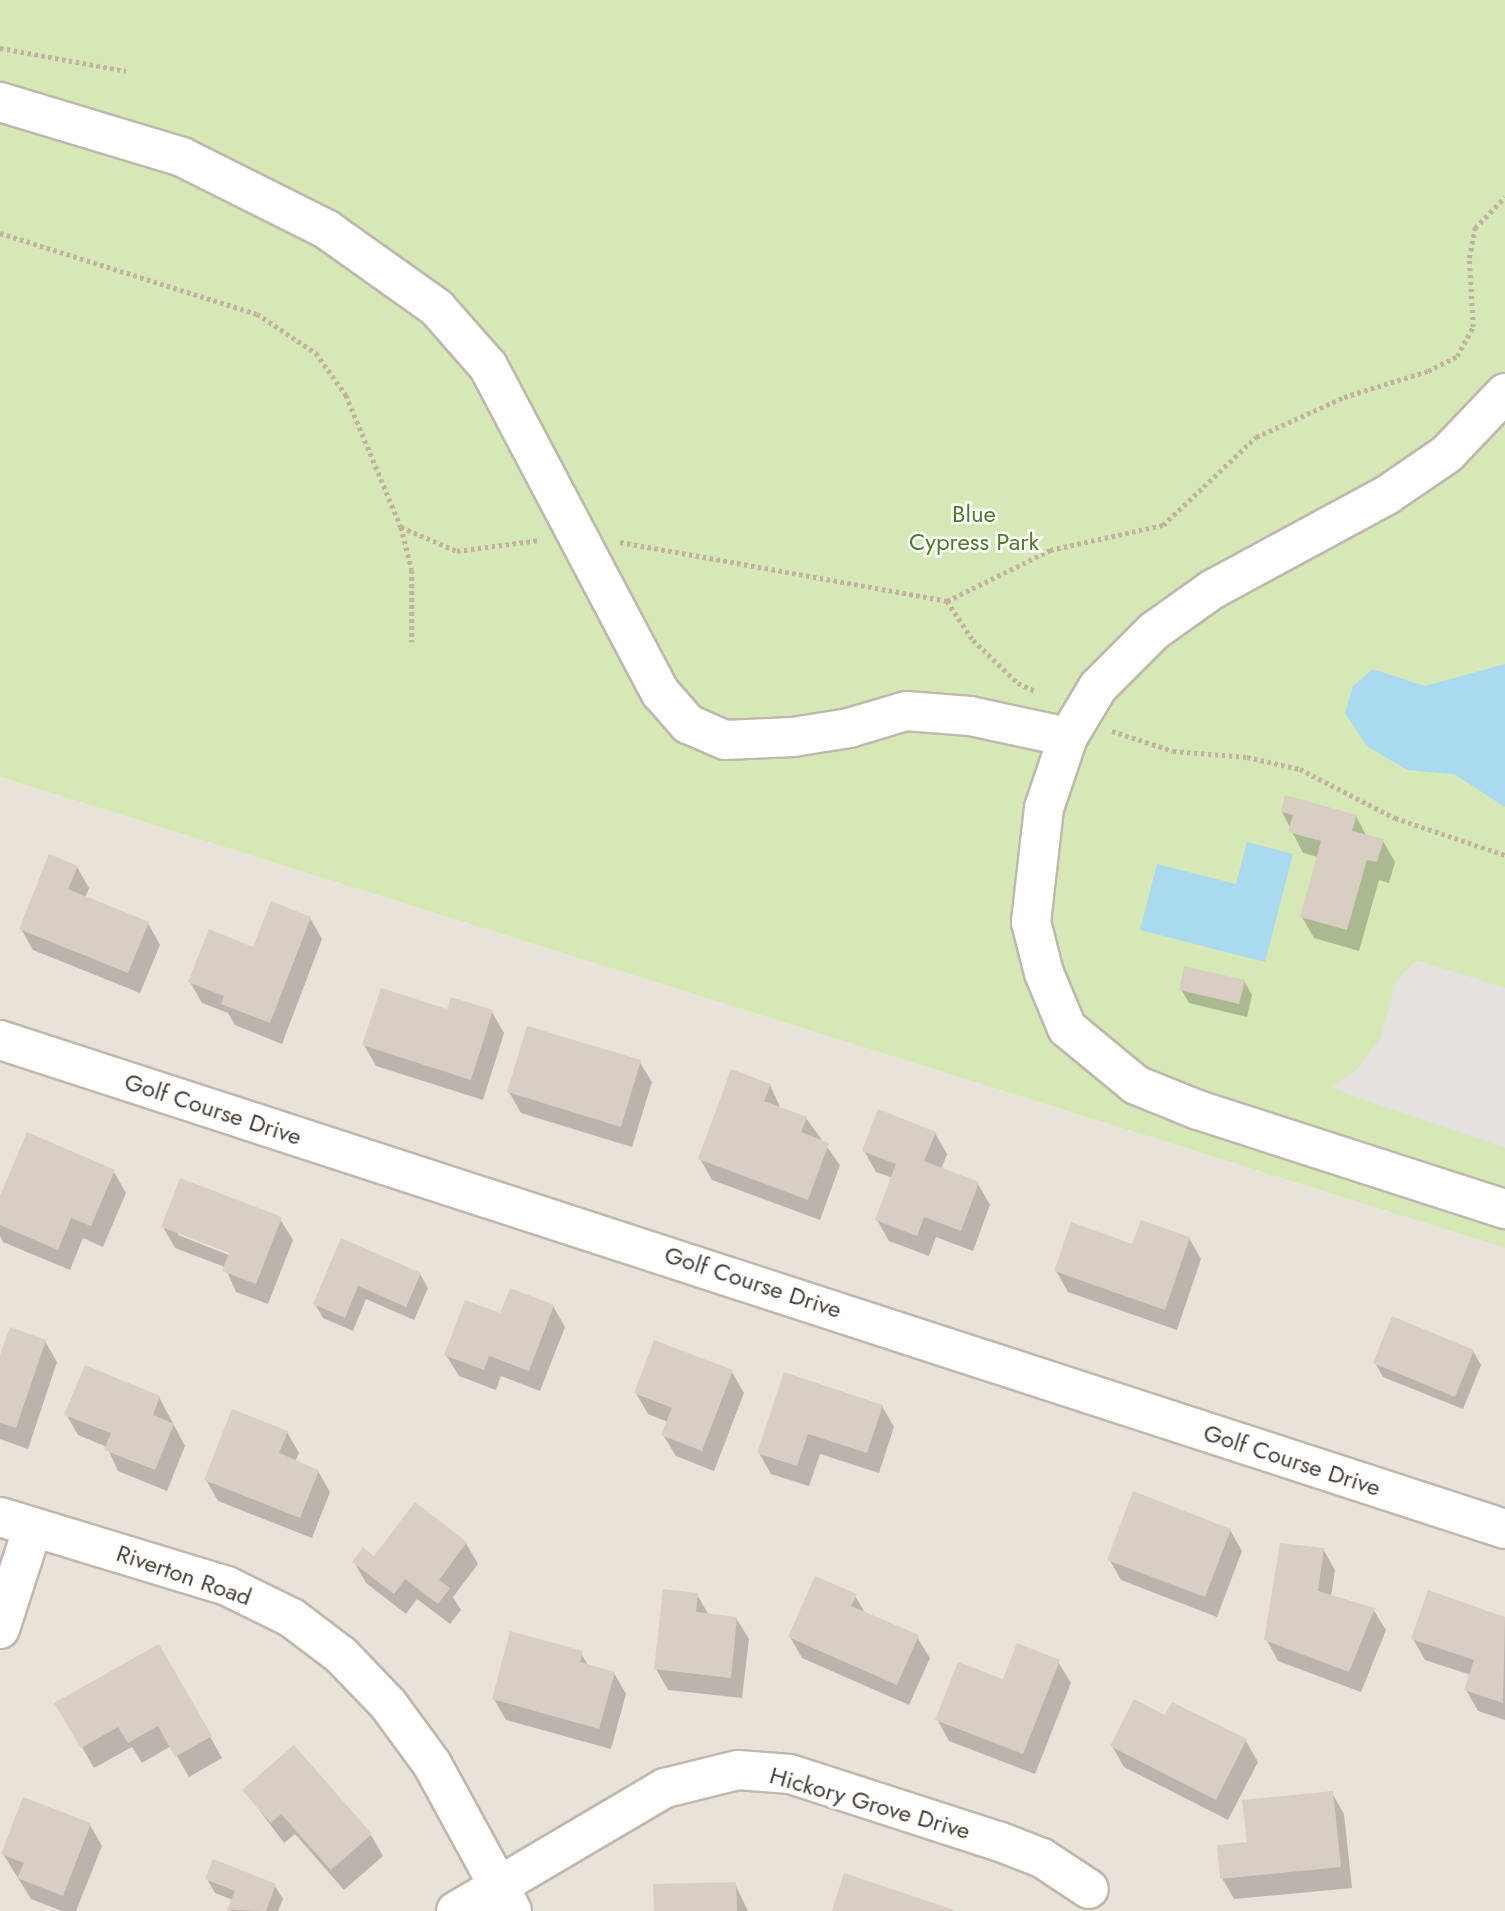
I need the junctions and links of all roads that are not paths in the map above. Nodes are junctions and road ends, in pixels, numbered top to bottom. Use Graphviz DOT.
graph roads {
  1 [pos="0,102"];
  2 [pos="1505,393"];
  3 [pos="1074,726"];
  4 [pos="0,1040"];
  5 [pos="1505,1209"];
  6 [pos="17,1522"];
  7 [pos="1505,1529"];
  8 [pos="0,1629"];
  9 [pos="1089,1889"];
  10 [pos="506,1898"];
  11 [pos="456,1911"];
  1 -- 3 [label="street"];
  2 -- 3 [label="street"];
  3 -- 5 [label="street"];
  4 -- 7 [label="street, Golf Course Drive"];
  6 -- 8 [label="street"];
  6 -- 10 [label="street, Riverton Road"];
  9 -- 10 [label="street, Hickory Grove Drive"];
  10 -- 11 [label="street, Hickory Grove Drive"];
}
